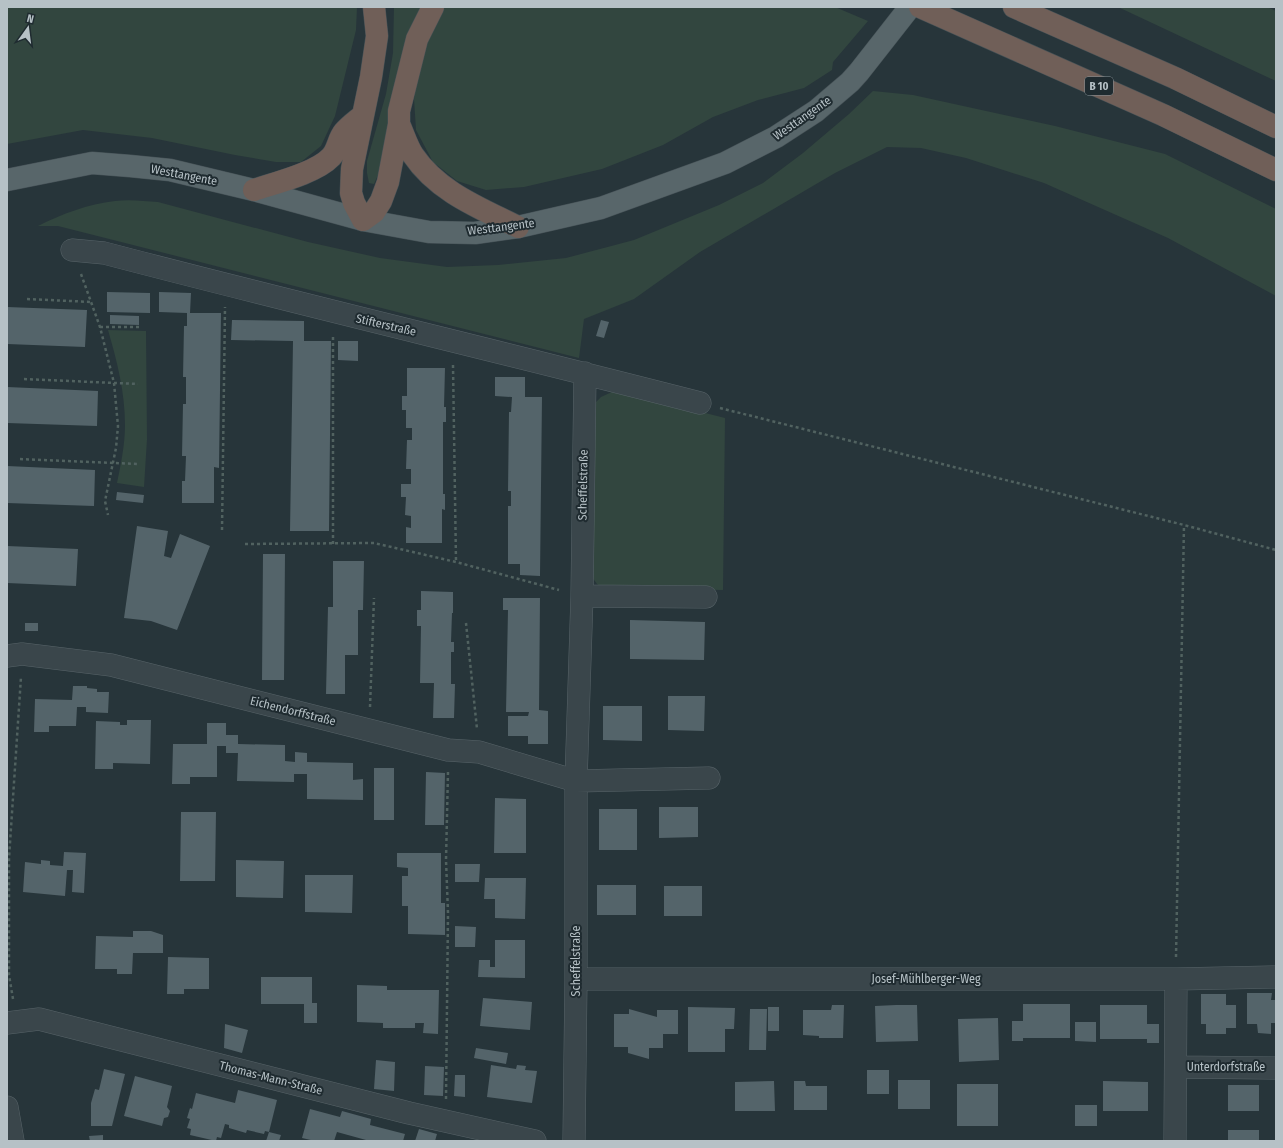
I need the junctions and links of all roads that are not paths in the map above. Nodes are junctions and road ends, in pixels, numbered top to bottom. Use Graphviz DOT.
graph roads {
  1 [pos="374,7"];
  2 [pos="433,7"];
  3 [pos="910,7"];
  4 [pos="920,7"];
  5 [pos="1014,7"];
  6 [pos="362,116"];
  7 [pos="399,124"];
  8 [pos="1276,127"];
  9 [pos="1276,170"];
  10 [pos="7,180"];
  11 [pos="254,190"];
  12 [pos="363,220"];
  13 [pos="518,227"];
  14 [pos="72,250"];
  15 [pos="585,373"];
  16 [pos="700,403"];
  17 [pos="582,596"];
  18 [pos="706,597"];
  19 [pos="14,655"];
  20 [pos="709,778"];
  21 [pos="576,781"];
  22 [pos="1276,977"];
  23 [pos="576,979"];
  24 [pos="1176,979"];
  25 [pos="12,1022"];
  26 [pos="1176,1067"];
  27 [pos="1276,1068"];
  28 [pos="7,1107"];
  29 [pos="13,1141"];
  30 [pos="535,1141"];
  31 [pos="574,1141"];
  32 [pos="1175,1141"];
  1 -- 6 [label="highway"];
  2 -- 7 [label="highway"];
  3 -- 13 [label="main road, Westtangente"];
  4 -- 9 [label="highway, B 10"];
  5 -- 8 [label="highway"];
  6 -- 11 [label="highway"];
  6 -- 12 [label="highway"];
  7 -- 12 [label="highway"];
  7 -- 13 [label="highway"];
  10 -- 11 [label="main road, Westtangente"];
  11 -- 12 [label="main road, Westtangente"];
  12 -- 13 [label="main road, Westtangente"];
  14 -- 15 [label="street, Stifterstraße"];
  15 -- 16 [label="street, Stifterstraße"];
  15 -- 17 [label="street, Scheffelstraße"];
  17 -- 18 [label="street"];
  17 -- 21 [label="street, Scheffelstraße"];
  19 -- 21 [label="street, Eichendorffstraße"];
  20 -- 21 [label="street"];
  21 -- 23 [label="street, Scheffelstraße"];
  22 -- 24 [label="street, Josef-Mühlberger-Weg"];
  23 -- 24 [label="street, Josef-Mühlberger-Weg"];
  23 -- 31 [label="street, Scheffelstraße"];
  24 -- 26 [label="street, Unterdorfstraße"];
  25 -- 30 [label="street, Thomas-Mann-Straße"];
  26 -- 27 [label="street, Unterdorfstraße"];
  26 -- 32 [label="street, Unterdorfstraße"];
  28 -- 29 [label="street"];
}
